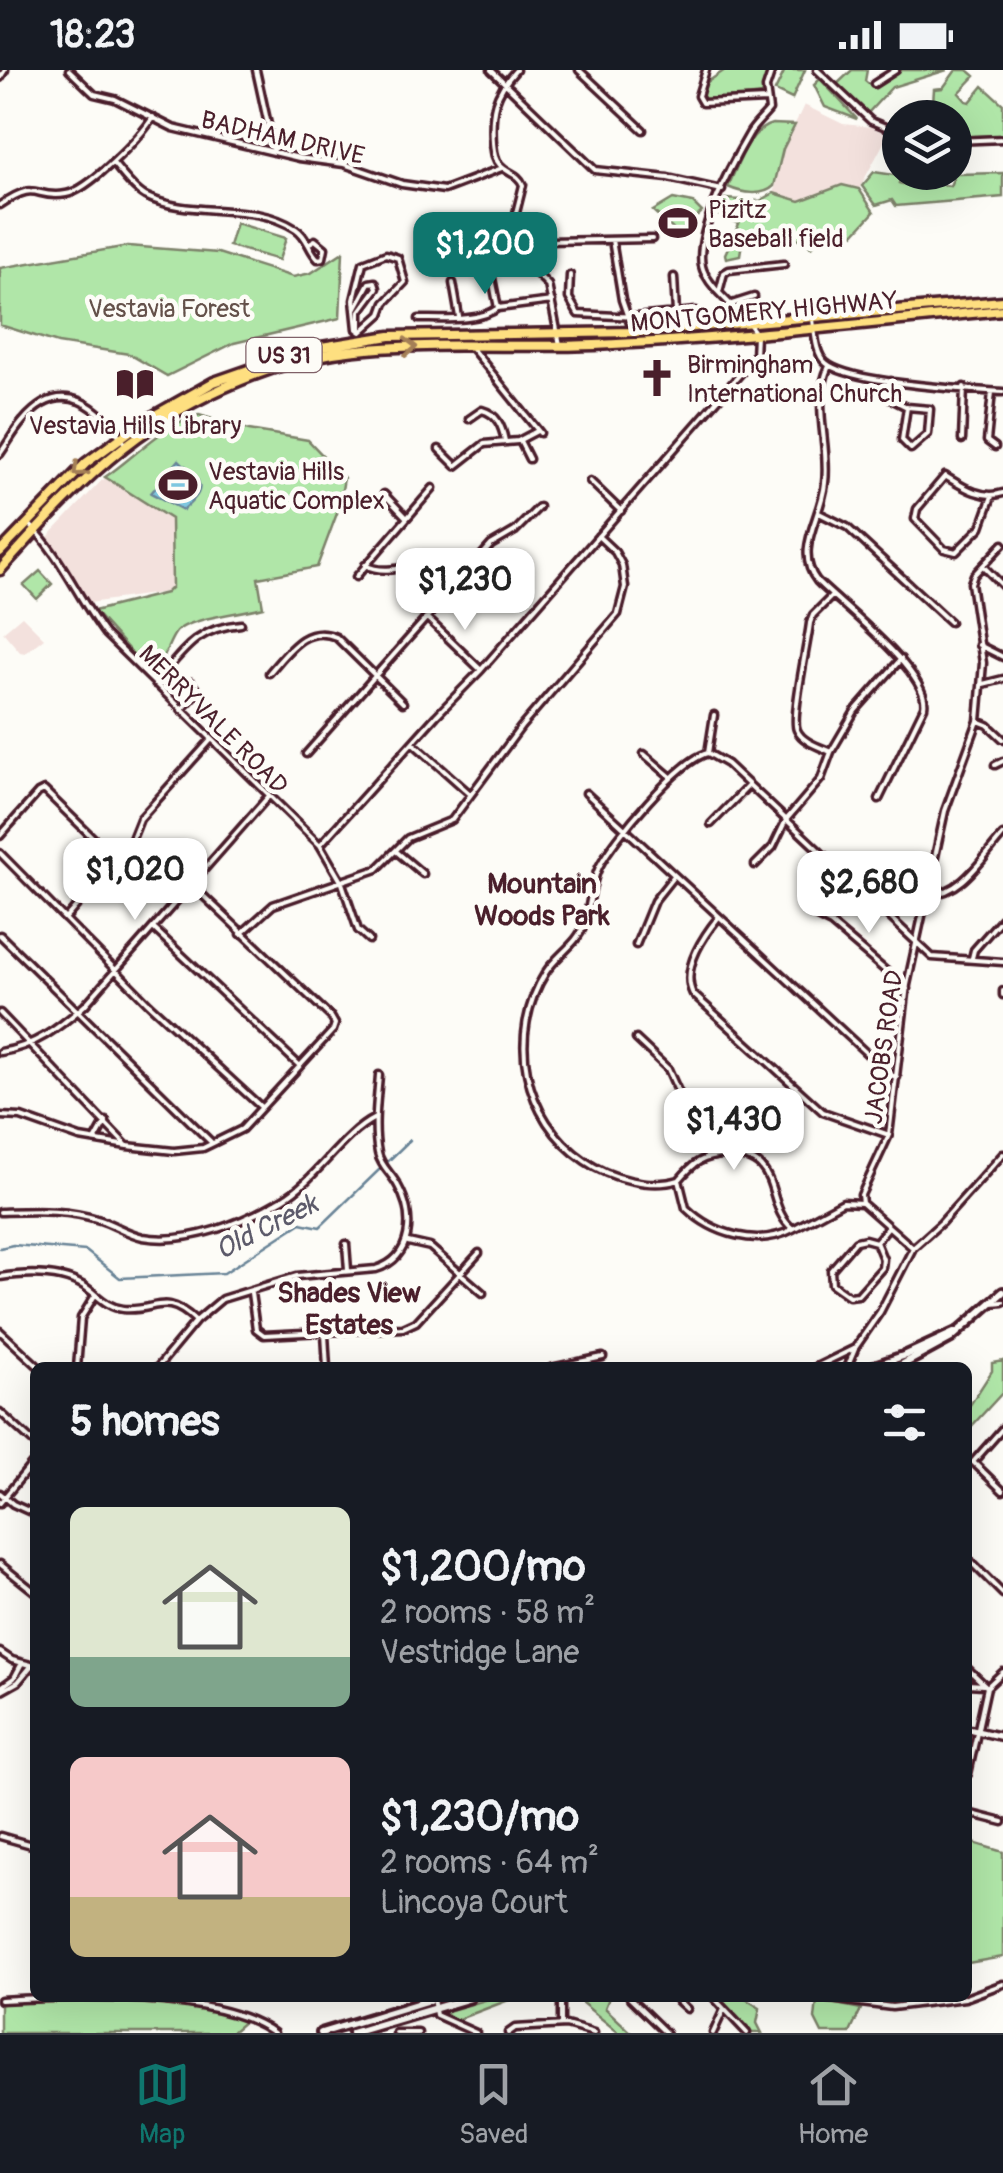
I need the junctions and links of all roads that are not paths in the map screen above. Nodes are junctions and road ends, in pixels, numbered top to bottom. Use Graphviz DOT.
graph roads {
  1 [pos="5,70"];
  2 [pos="69,70"];
  3 [pos="256,70"];
  4 [pos="491,70"];
  5 [pos="516,70"];
  6 [pos="579,70"];
  7 [pos="706,70"];
  8 [pos="772,70"];
  9 [pos="817,70"];
  10 [pos="896,70"];
  11 [pos="0,78"];
  12 [pos="504,82"];
  13 [pos="874,84"];
  14 [pos="766,100"];
  15 [pos="152,118"];
  16 [pos="882,126"];
  17 [pos="643,130"];
  18 [pos="1003,139"];
  19 [pos="972,140"];
  20 [pos="274,152"];
  21 [pos="112,163"];
  22 [pos="502,168"];
  23 [pos="722,190"];
  24 [pos="0,205"];
  25 [pos="539,226"];
  26 [pos="612,239"];
  27 [pos="652,239"];
  28 [pos="308,244"];
  29 [pos="784,264"];
  30 [pos="570,274"];
  31 [pos="674,277"];
  32 [pos="492,278"];
  33 [pos="453,283"];
  34 [pos="720,292"];
  35 [pos="754,297"];
  36 [pos="552,301"];
  37 [pos="1003,302"];
  38 [pos="732,304"];
  39 [pos="498,308"];
  40 [pos="354,310"];
  41 [pos="1003,310"];
  42 [pos="696,311"];
  43 [pos="676,313"];
  44 [pos="629,316"];
  45 [pos="459,317"];
  46 [pos="419,319"];
  47 [pos="750,322"];
  48 [pos="814,324"];
  49 [pos="633,332"];
  50 [pos="560,334"];
  51 [pos="756,334"];
  52 [pos="470,336"];
  53 [pos="361,340"];
  54 [pos="560,345"];
  55 [pos="471,347"];
  56 [pos="829,366"];
  57 [pos="891,381"];
  58 [pos="964,388"];
  59 [pos="992,392"];
  60 [pos="1003,392"];
  61 [pos="907,406"];
  62 [pos="469,419"];
  63 [pos="120,436"];
  64 [pos="505,440"];
  65 [pos="962,440"];
  66 [pos="520,441"];
  67 [pos="126,445"];
  68 [pos="995,447"];
  69 [pos="439,449"];
  70 [pos="0,454"];
  71 [pos="529,459"];
  72 [pos="590,481"];
  73 [pos="434,488"];
  74 [pos="1003,493"];
  75 [pos="384,494"];
  76 [pos="992,496"];
  77 [pos="540,507"];
  78 [pos="621,511"];
  79 [pos="820,513"];
  80 [pos="408,518"];
  81 [pos="28,522"];
  82 [pos="36,530"];
  83 [pos="598,536"];
  84 [pos="1003,544"];
  85 [pos="1,551"];
  86 [pos="10,559"];
  87 [pos="366,565"];
  88 [pos="984,566"];
  89 [pos="0,570"];
  90 [pos="465,574"];
  91 [pos="356,577"];
  92 [pos="1003,586"];
  93 [pos="832,596"];
  94 [pos="426,617"];
  95 [pos="950,622"];
  96 [pos="241,624"];
  97 [pos="980,644"];
  98 [pos="1003,657"];
  99 [pos="900,659"];
  100 [pos="481,670"];
  101 [pos="270,672"];
  102 [pos="375,675"];
  103 [pos="1003,679"];
  104 [pos="191,682"];
  105 [pos="155,684"];
  106 [pos="984,684"];
  107 [pos="403,703"];
  108 [pos="181,710"];
  109 [pos="714,714"];
  110 [pos="978,721"];
  111 [pos="1003,739"];
  112 [pos="210,740"];
  113 [pos="412,742"];
  114 [pos="831,752"];
  115 [pos="306,754"];
  116 [pos="644,754"];
  117 [pos="708,754"];
  118 [pos="1003,761"];
  119 [pos="995,765"];
  120 [pos="671,778"];
  121 [pos="748,786"];
  122 [pos="469,793"];
  123 [pos="586,793"];
  124 [pos="268,797"];
  125 [pos="879,798"];
  126 [pos="786,820"];
  127 [pos="711,824"];
  128 [pos="626,830"];
  129 [pos="1003,835"];
  130 [pos="0,836"];
  131 [pos="320,845"];
  132 [pos="396,852"];
  133 [pos="0,853"];
  134 [pos="116,860"];
  135 [pos="755,865"];
  136 [pos="424,874"];
  137 [pos="673,877"];
  138 [pos="342,883"];
  139 [pos="192,885"];
  140 [pos="928,894"];
  141 [pos="816,917"];
  142 [pos="1003,917"];
  143 [pos="718,918"];
  144 [pos="65,919"];
  145 [pos="153,928"];
  146 [pos="0,934"];
  147 [pos="241,934"];
  148 [pos="369,940"];
  149 [pos="918,940"];
  150 [pos="636,945"];
  151 [pos="972,958"];
  152 [pos="1003,962"];
  153 [pos="114,969"];
  154 [pos="906,990"];
  155 [pos="78,1012"];
  156 [pos="0,1013"];
  157 [pos="636,1039"];
  158 [pos="28,1041"];
  159 [pos="0,1052"];
  160 [pos="299,1065"];
  161 [pos="380,1075"];
  162 [pos="897,1078"];
  163 [pos="261,1106"];
  164 [pos="0,1116"];
  165 [pos="375,1118"];
  166 [pos="106,1122"];
  167 [pos="889,1134"];
  168 [pos="95,1141"];
  169 [pos="210,1142"];
  170 [pos="127,1146"];
  171 [pos="1003,1154"];
  172 [pos="707,1156"];
  173 [pos="679,1180"];
  174 [pos="862,1203"];
  175 [pos="0,1212"];
  176 [pos="888,1227"];
  177 [pos="793,1229"];
  178 [pos="408,1242"];
  179 [pos="876,1242"];
  180 [pos="346,1244"];
  181 [pos="913,1248"];
  182 [pos="479,1253"];
  183 [pos="348,1270"];
  184 [pos="461,1273"];
  185 [pos="0,1277"];
  186 [pos="251,1292"];
  187 [pos="1003,1292"];
  188 [pos="483,1293"];
  189 [pos="94,1297"];
  190 [pos="1003,1302"];
  191 [pos="992,1303"];
  192 [pos="196,1321"];
  193 [pos="0,1331"];
  194 [pos="957,1331"];
  195 [pos="325,1334"];
  196 [pos="19,1336"];
  197 [pos="13,1342"];
  198 [pos="855,1348"];
  199 [pos="603,1357"];
  200 [pos="34,1362"];
  201 [pos="77,1362"];
  202 [pos="162,1362"];
  203 [pos="327,1362"];
  204 [pos="579,1362"];
  205 [pos="829,1362"];
  206 [pos="849,1362"];
  207 [pos="885,1362"];
  208 [pos="908,1362"];
  209 [pos="0,1412"];
  210 [pos="1003,1428"];
  211 [pos="30,1439"];
  212 [pos="30,1465"];
  213 [pos="1003,1491"];
  214 [pos="2,1494"];
  215 [pos="0,1504"];
  216 [pos="30,1511"];
  217 [pos="972,1563"];
  218 [pos="0,1564"];
  219 [pos="30,1588"];
  220 [pos="1003,1594"];
  221 [pos="0,1652"];
  222 [pos="22,1662"];
  223 [pos="30,1665"];
  224 [pos="30,1669"];
  225 [pos="1003,1672"];
  226 [pos="972,1673"];
  227 [pos="972,1685"];
  228 [pos="987,1687"];
  229 [pos="0,1690"];
  230 [pos="972,1730"];
  231 [pos="978,1731"];
  232 [pos="1003,1737"];
  233 [pos="972,1757"];
  234 [pos="972,1814"];
  235 [pos="1003,1822"];
  236 [pos="0,1836"];
  237 [pos="30,1845"];
  238 [pos="1003,1984"];
  239 [pos="972,1995"];
  240 [pos="30,1999"];
  241 [pos="0,2000"];
  242 [pos="168,2002"];
  243 [pos="421,2002"];
  244 [pos="434,2002"];
  245 [pos="456,2002"];
  246 [pos="561,2002"];
  247 [pos="636,2002"];
  248 [pos="680,2002"];
  249 [pos="718,2002"];
  250 [pos="854,2002"];
  251 [pos="929,2002"];
  252 [pos="435,2008"];
  253 [pos="688,2009"];
  254 [pos="724,2009"];
  255 [pos="561,2024"];
  256 [pos="374,2030"];
  257 [pos="274,2033"];
  258 [pos="321,2033"];
  259 [pos="352,2033"];
  260 [pos="396,2033"];
  261 [pos="418,2033"];
  262 [pos="476,2033"];
  263 [pos="508,2033"];
  264 [pos="594,2033"];
  265 [pos="666,2033"];
  266 [pos="713,2033"];
  267 [pos="747,2033"];
  1 -- 11 [label="street"];
  2 -- 15 [label="street, BADHAM DRIVE"];
  3 -- 20 [label="street"];
  4 -- 12 [label="street"];
  5 -- 12 [label="street"];
  6 -- 17 [label="street"];
  7 -- 14 [label="street"];
  8 -- 14 [label="street"];
  9 -- 16 [label="street"];
  10 -- 13 [label="street"];
  12 -- 22 [label="street"];
  12 -- 23 [label="street"];
  14 -- 23 [label="street"];
  15 -- 20 [label="street, BADHAM DRIVE"];
  15 -- 21 [label="street"];
  18 -- 19 [label="street"];
  20 -- 22 [label="street, BADHAM DRIVE"];
  21 -- 24 [label="street"];
  21 -- 28 [label="street"];
  22 -- 36 [label="street"];
  23 -- 34 [label="street"];
  25 -- 26 [label="street"];
  26 -- 27 [label="street"];
  26 -- 44 [label="street"];
  29 -- 34 [label="street"];
  30 -- 44 [label="street"];
  31 -- 43 [label="street"];
  32 -- 39 [label="street"];
  33 -- 45 [label="street"];
  34 -- 38 [label="street"];
  35 -- 38 [label="street"];
  36 -- 39 [label="street"];
  36 -- 50 [label="street"];
  37 -- 48 [label="main road, MONTGOMERY HIGHWAY / US 31"];
  38 -- 47 [label="street"];
  39 -- 45 [label="street"];
  40 -- 53 [label="street"];
  40 -- 53 [label="street"];
  40 -- 53 [label="street"];
  41 -- 48 [label="main road, MONTGOMERY HIGHWAY / US 31"];
  42 -- 43 [label="street"];
  43 -- 44 [label="street"];
  44 -- 49 [label="street"];
  45 -- 46 [label="street"];
  47 -- 48 [label="main road, MONTGOMERY HIGHWAY / US 31"];
  47 -- 49 [label="main road, MONTGOMERY HIGHWAY / US 31"];
  47 -- 51 [label="street"];
  48 -- 51 [label="main road, MONTGOMERY HIGHWAY / US 31"];
  48 -- 56 [label="street"];
  49 -- 50 [label="main road, MONTGOMERY HIGHWAY / US 31"];
  50 -- 52 [label="main road, MONTGOMERY HIGHWAY / US 31"];
  50 -- 54 [label="street"];
  51 -- 54 [label="main road, MONTGOMERY HIGHWAY / US 31"];
  51 -- 78 [label="street"];
  52 -- 53 [label="main road, MONTGOMERY HIGHWAY / US 31"];
  52 -- 55 [label="main road"];
  53 -- 55 [label="main road, MONTGOMERY HIGHWAY / US 31, one-way"];
  53 -- 63 [label="main road, MONTGOMERY HIGHWAY / US 31"];
  53 -- 67 [label="main road, MONTGOMERY HIGHWAY / US 31"];
  54 -- 55 [label="main road, MONTGOMERY HIGHWAY / US 31"];
  55 -- 66 [label="street"];
  56 -- 57 [label="street"];
  56 -- 79 [label="street"];
  57 -- 58 [label="street"];
  57 -- 61 [label="street"];
  58 -- 59 [label="street"];
  58 -- 65 [label="street"];
  59 -- 60 [label="street"];
  59 -- 68 [label="street"];
  61 -- 61 [label="street"];
  62 -- 64 [label="street"];
  63 -- 67 [label="street"];
  63 -- 70 [label="street"];
  63 -- 81 [label="main road, MONTGOMERY HIGHWAY / US 31, one-way"];
  64 -- 66 [label="street"];
  64 -- 69 [label="street"];
  66 -- 71 [label="street"];
  67 -- 82 [label="main road, MONTGOMERY HIGHWAY / US 31"];
  72 -- 78 [label="street"];
  73 -- 80 [label="street"];
  74 -- 76 [label="street"];
  75 -- 80 [label="street"];
  76 -- 76 [label="street"];
  77 -- 90 [label="street"];
  78 -- 83 [label="street"];
  79 -- 93 [label="street"];
  79 -- 95 [label="street"];
  80 -- 87 [label="street"];
  81 -- 82 [label="street, MERRYVALE ROAD"];
  81 -- 85 [label="main road, MONTGOMERY HIGHWAY / US 31"];
  82 -- 86 [label="main road, MONTGOMERY HIGHWAY / US 31"];
  82 -- 105 [label="street, MERRYVALE ROAD"];
  83 -- 100 [label="street"];
  83 -- 122 [label="street"];
  84 -- 88 [label="street, JACOBS ROAD"];
  85 -- 86 [label="main road"];
  86 -- 89 [label="main road, MONTGOMERY HIGHWAY / US 31"];
  87 -- 90 [label="street"];
  87 -- 91 [label="street"];
  88 -- 92 [label="street"];
  88 -- 97 [label="street, JACOBS ROAD"];
  90 -- 94 [label="street"];
  93 -- 99 [label="street"];
  93 -- 114 [label="street"];
  94 -- 100 [label="street"];
  94 -- 102 [label="street"];
  96 -- 105 [label="street"];
  97 -- 98 [label="street"];
  97 -- 106 [label="street, JACOBS ROAD"];
  99 -- 114 [label="street"];
  99 -- 125 [label="street"];
  100 -- 113 [label="street"];
  101 -- 102 [label="street"];
  102 -- 107 [label="street"];
  102 -- 115 [label="street"];
  103 -- 106 [label="street"];
  104 -- 108 [label="street"];
  105 -- 108 [label="street, MERRYVALE ROAD"];
  106 -- 110 [label="street, JACOBS ROAD"];
  108 -- 112 [label="street, MERRYVALE ROAD"];
  109 -- 117 [label="street"];
  110 -- 111 [label="street"];
  110 -- 140 [label="street, JACOBS ROAD"];
  112 -- 124 [label="street, MERRYVALE ROAD"];
  112 -- 134 [label="street"];
  113 -- 122 [label="street"];
  113 -- 131 [label="street"];
  114 -- 126 [label="street"];
  116 -- 120 [label="street"];
  117 -- 120 [label="street"];
  117 -- 121 [label="street"];
  118 -- 119 [label="street"];
  120 -- 128 [label="street"];
  121 -- 126 [label="street"];
  121 -- 127 [label="street"];
  122 -- 132 [label="street"];
  123 -- 128 [label="street"];
  124 -- 131 [label="street, MERRYVALE ROAD"];
  124 -- 139 [label="street"];
  126 -- 135 [label="street"];
  126 -- 149 [label="street"];
  128 -- 137 [label="street"];
  128 -- 173 [label="street"];
  129 -- 140 [label="street"];
  130 -- 134 [label="street"];
  131 -- 138 [label="street, MERRYVALE ROAD"];
  132 -- 136 [label="street"];
  132 -- 138 [label="street"];
  133 -- 144 [label="street"];
  134 -- 144 [label="street"];
  137 -- 143 [label="street"];
  137 -- 150 [label="street"];
  138 -- 147 [label="street"];
  138 -- 148 [label="street, MERRYVALE ROAD"];
  139 -- 145 [label="street"];
  139 -- 147 [label="street"];
  140 -- 149 [label="street, JACOBS ROAD"];
  141 -- 154 [label="street"];
  142 -- 151 [label="street"];
  143 -- 162 [label="street"];
  143 -- 167 [label="street"];
  144 -- 153 [label="street"];
  145 -- 153 [label="street"];
  145 -- 160 [label="street"];
  146 -- 155 [label="street"];
  147 -- 160 [label="street"];
  149 -- 151 [label="street"];
  149 -- 154 [label="street, JACOBS ROAD"];
  151 -- 152 [label="street"];
  153 -- 155 [label="street"];
  153 -- 163 [label="street"];
  154 -- 162 [label="street, JACOBS ROAD"];
  155 -- 158 [label="street"];
  155 -- 169 [label="street"];
  156 -- 158 [label="street"];
  157 -- 172 [label="street"];
  158 -- 159 [label="street"];
  158 -- 166 [label="street"];
  160 -- 163 [label="street"];
  161 -- 165 [label="street"];
  162 -- 167 [label="street, JACOBS ROAD"];
  163 -- 169 [label="street"];
  164 -- 168 [label="street"];
  165 -- 175 [label="street"];
  165 -- 178 [label="street"];
  166 -- 168 [label="street"];
  166 -- 170 [label="street"];
  167 -- 174 [label="street, JACOBS ROAD"];
  168 -- 170 [label="street"];
  169 -- 170 [label="street"];
  171 -- 181 [label="street"];
  172 -- 173 [label="street"];
  172 -- 177 [label="street"];
  173 -- 177 [label="street"];
  174 -- 176 [label="street"];
  174 -- 177 [label="street"];
  176 -- 179 [label="street"];
  176 -- 181 [label="street"];
  178 -- 183 [label="street"];
  178 -- 184 [label="street"];
  179 -- 179 [label="street"];
  180 -- 183 [label="street"];
  181 -- 198 [label="street"];
  182 -- 184 [label="street"];
  183 -- 186 [label="street"];
  184 -- 188 [label="street"];
  184 -- 195 [label="street"];
  185 -- 189 [label="street"];
  186 -- 192 [label="street"];
  186 -- 195 [label="street"];
  187 -- 191 [label="main road"];
  189 -- 192 [label="street"];
  189 -- 201 [label="street"];
  190 -- 191 [label="street"];
  191 -- 194 [label="main road"];
  192 -- 202 [label="street"];
  193 -- 197 [label="street"];
  194 -- 207 [label="main road"];
  194 -- 208 [label="main road"];
  195 -- 203 [label="street"];
  196 -- 197 [label="street"];
  197 -- 200 [label="street"];
  198 -- 205 [label="street"];
  198 -- 206 [label="street"];
  199 -- 204 [label="street"];
  209 -- 211 [label="street"];
  210 -- 213 [label="street"];
  212 -- 214 [label="street"];
  214 -- 215 [label="street"];
  214 -- 216 [label="street"];
  217 -- 220 [label="street"];
  218 -- 219 [label="street"];
  221 -- 222 [label="street"];
  222 -- 223 [label="street"];
  222 -- 229 [label="street"];
  224 -- 229 [label="street"];
  225 -- 228 [label="street"];
  226 -- 228 [label="street"];
  227 -- 228 [label="street"];
  228 -- 231 [label="street"];
  230 -- 231 [label="street"];
  231 -- 232 [label="street"];
  231 -- 233 [label="street"];
  234 -- 235 [label="street"];
  236 -- 237 [label="street"];
  238 -- 239 [label="street"];
  240 -- 241 [label="street"];
  242 -- 257 [label="street"];
  243 -- 258 [label="main road"];
  244 -- 252 [label="street"];
  245 -- 252 [label="main road"];
  246 -- 255 [label="street"];
  247 -- 265 [label="street"];
  248 -- 253 [label="street"];
  249 -- 254 [label="street"];
  250 -- 251 [label="street"];
  252 -- 256 [label="main road"];
  252 -- 262 [label="street"];
  254 -- 266 [label="street"];
  254 -- 267 [label="street"];
  255 -- 263 [label="street"];
  255 -- 264 [label="street"];
  256 -- 259 [label="main road"];
  260 -- 261 [label="street"];
}
